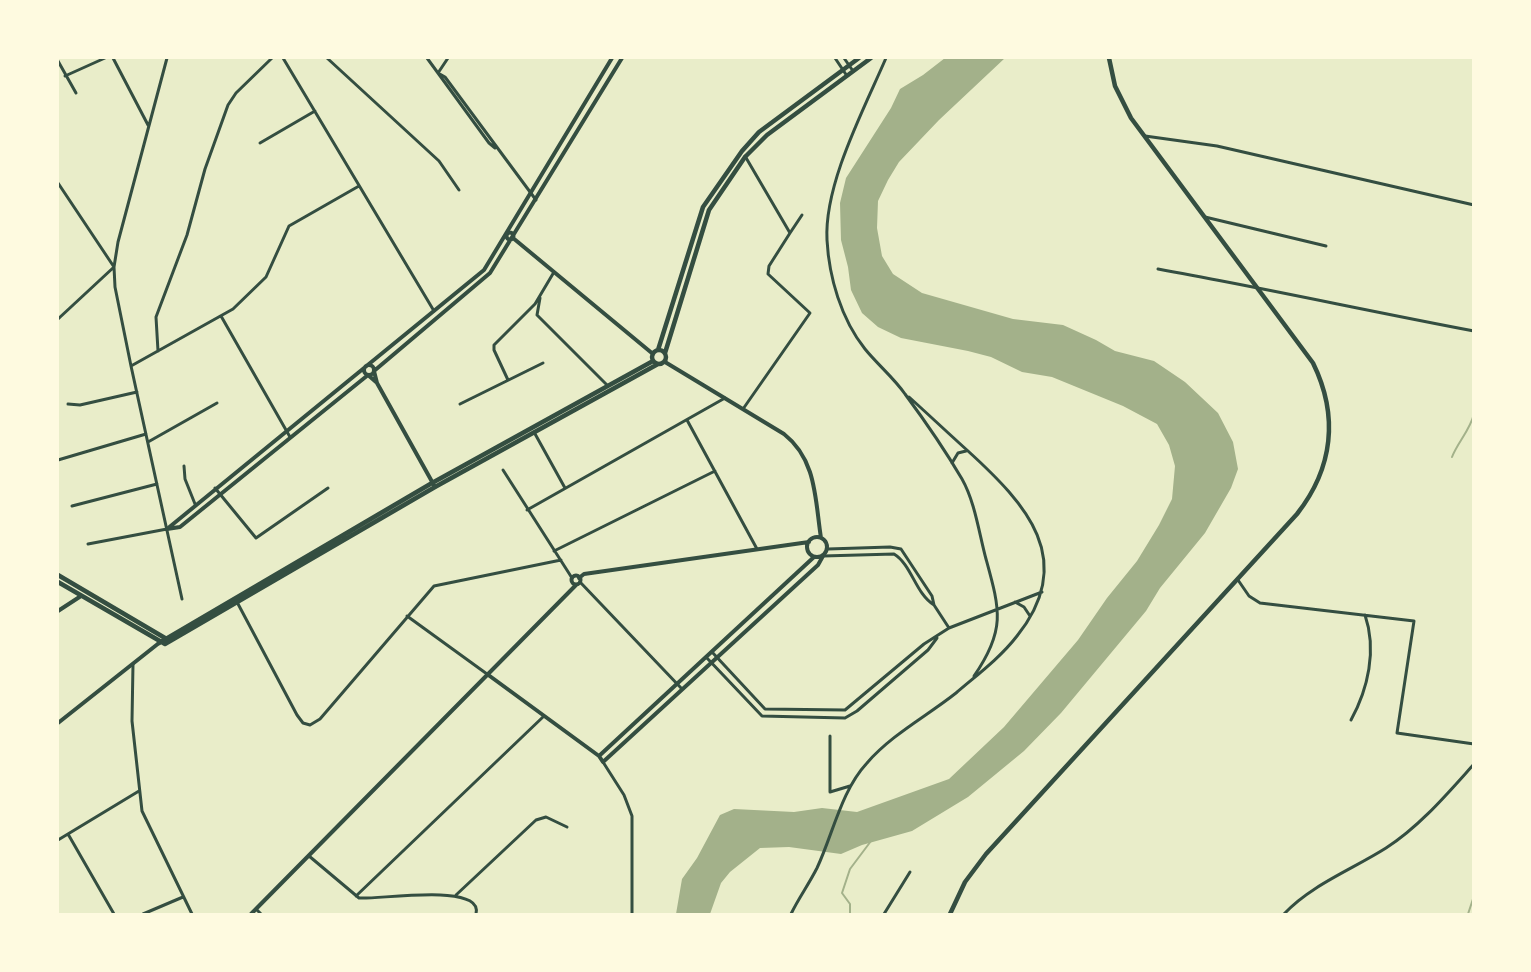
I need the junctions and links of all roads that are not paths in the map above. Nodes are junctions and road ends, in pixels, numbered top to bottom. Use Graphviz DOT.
graph roads {
  1 [pos="105,58"];
  2 [pos="113,58"];
  3 [pos="167,58"];
  4 [pos="272,58"];
  5 [pos="283,58"];
  6 [pos="327,58"];
  7 [pos="427,58"];
  8 [pos="448,58"];
  9 [pos="612,58"];
  10 [pos="622,58"];
  11 [pos="835,58"];
  12 [pos="844,58"];
  13 [pos="859,58"];
  14 [pos="871,58"];
  15 [pos="886,58"];
  16 [pos="1109,58"];
  17 [pos="58,61"];
  18 [pos="849,65"];
  19 [pos="843,70"];
  20 [pos="852,71"];
  21 [pos="438,73"];
  22 [pos="65,76"];
  23 [pos="847,76"];
  24 [pos="76,93"];
  25 [pos="315,111"];
  26 [pos="148,125"];
  27 [pos="1142,136"];
  28 [pos="260,143"];
  29 [pos="742,151"];
  30 [pos="745,157"];
  31 [pos="58,183"];
  32 [pos="359,186"];
  33 [pos="459,190"];
  34 [pos="531,194"];
  35 [pos="536,200"];
  36 [pos="1474,205"];
  37 [pos="802,215"];
  38 [pos="1204,217"];
  39 [pos="790,233"];
  40 [pos="507,234"];
  41 [pos="513,238"];
  42 [pos="1326,246"];
  43 [pos="689,252"];
  44 [pos="695,254"];
  45 [pos="114,267"];
  46 [pos="1158,269"];
  47 [pos="554,272"];
  48 [pos="478,275"];
  49 [pos="484,280"];
  50 [pos="1257,287"];
  51 [pos="540,296"];
  52 [pos="434,312"];
  53 [pos="221,316"];
  54 [pos="58,319"];
  55 [pos="1474,331"];
  56 [pos="658,350"];
  57 [pos="158,351"];
  58 [pos="665,353"];
  59 [pos="653,354"];
  60 [pos="653,361"];
  61 [pos="664,362"];
  62 [pos="543,363"];
  63 [pos="658,364"];
  64 [pos="131,366"];
  65 [pos="366,366"];
  66 [pos="374,371"];
  67 [pos="368,375"];
  68 [pos="508,380"];
  69 [pos="377,383"];
  70 [pos="608,386"];
  71 [pos="137,392"];
  72 [pos="904,392"];
  73 [pos="330,395"];
  74 [pos="725,398"];
  75 [pos="334,402"];
  76 [pos="217,403"];
  77 [pos="68,404"];
  78 [pos="460,404"];
  79 [pos="743,409"];
  80 [pos="687,420"];
  81 [pos="286,430"];
  82 [pos="533,430"];
  83 [pos="146,434"];
  84 [pos="290,437"];
  85 [pos="148,442"];
  86 [pos="967,450"];
  87 [pos="58,460"];
  88 [pos="952,463"];
  89 [pos="184,466"];
  90 [pos="503,470"];
  91 [pos="715,472"];
  92 [pos="157,484"];
  93 [pos="433,485"];
  94 [pos="215,488"];
  95 [pos="328,488"];
  96 [pos="565,488"];
  97 [pos="220,494"];
  98 [pos="196,504"];
  99 [pos="72,506"];
  100 [pos="527,510"];
  101 [pos="167,529"];
  102 [pos="821,538"];
  103 [pos="809,542"];
  104 [pos="88,544"];
  105 [pos="855,548"];
  106 [pos="757,549"];
  107 [pos="828,549"];
  108 [pos="901,549"];
  109 [pos="554,551"];
  110 [pos="855,554"];
  111 [pos="896,555"];
  112 [pos="823,556"];
  113 [pos="814,557"];
  114 [pos="561,560"];
  115 [pos="58,574"];
  116 [pos="572,578"];
  117 [pos="580,580"];
  118 [pos="1238,580"];
  119 [pos="58,582"];
  120 [pos="576,585"];
  121 [pos="86,592"];
  122 [pos="1042,592"];
  123 [pos="81,596"];
  124 [pos="182,599"];
  125 [pos="236,600"];
  126 [pos="766,601"];
  127 [pos="1015,602"];
  128 [pos="934,605"];
  129 [pos="772,607"];
  130 [pos="997,608"];
  131 [pos="58,611"];
  132 [pos="1365,615"];
  133 [pos="407,616"];
  134 [pos="1030,617"];
  135 [pos="196,623"];
  136 [pos="949,628"];
  137 [pos="937,637"];
  138 [pos="165,638"];
  139 [pos="159,643"];
  140 [pos="712,652"];
  141 [pos="910,656"];
  142 [pos="706,657"];
  143 [pos="717,657"];
  144 [pos="712,662"];
  145 [pos="914,662"];
  146 [pos="133,664"];
  147 [pos="487,674"];
  148 [pos="974,676"];
  149 [pos="677,684"];
  150 [pos="876,685"];
  151 [pos="682,689"];
  152 [pos="880,690"];
  153 [pos="751,694"];
  154 [pos="746,699"];
  155 [pos="852,705"];
  156 [pos="784,710"];
  157 [pos="806,710"];
  158 [pos="830,710"];
  159 [pos="857,711"];
  160 [pos="544,716"];
  161 [pos="783,716"];
  162 [pos="805,717"];
  163 [pos="830,718"];
  164 [pos="1350,720"];
  165 [pos="58,723"];
  166 [pos="830,736"];
  167 [pos="1474,744"];
  168 [pos="599,756"];
  169 [pos="603,762"];
  170 [pos="1474,764"];
  171 [pos="851,786"];
  172 [pos="139,791"];
  173 [pos="567,827"];
  174 [pos="68,834"];
  175 [pos="58,840"];
  176 [pos="308,856"];
  177 [pos="910,872"];
  178 [pos="356,896"];
  179 [pos="455,896"];
  180 [pos="183,897"];
  181 [pos="256,909"];
  182 [pos="114,914"];
  183 [pos="143,914"];
  184 [pos="192,914"];
  185 [pos="251,914"];
  186 [pos="261,914"];
  187 [pos="476,914"];
  188 [pos="632,914"];
  189 [pos="790,914"];
  190 [pos="884,914"];
  191 [pos="950,914"];
  192 [pos="1284,914"];
  1 -- 22 [label="street"];
  2 -- 26 [label="street"];
  3 -- 26 [label="street"];
  4 -- 57 [label="street"];
  5 -- 25 [label="street"];
  6 -- 33 [label="street"];
  7 -- 21 [label="street"];
  8 -- 21 [label="street"];
  9 -- 34 [label="street"];
  10 -- 35 [label="street"];
  11 -- 19 [label="street"];
  12 -- 18 [label="street"];
  13 -- 18 [label="main road"];
  14 -- 20 [label="main road"];
  15 -- 72 [label="street"];
  16 -- 27 [label="main road"];
  17 -- 22 [label="street"];
  18 -- 19 [label="main road"];
  18 -- 20 [label="street"];
  19 -- 23 [label="street"];
  19 -- 29 [label="main road"];
  20 -- 23 [label="main road"];
  21 -- 34 [label="street"];
  22 -- 24 [label="street"];
  23 -- 30 [label="main road"];
  25 -- 28 [label="street"];
  25 -- 32 [label="street"];
  26 -- 45 [label="street"];
  27 -- 36 [label="street"];
  27 -- 38 [label="main road"];
  29 -- 30 [label="street"];
  29 -- 43 [label="main road"];
  30 -- 39 [label="street"];
  30 -- 44 [label="main road"];
  31 -- 45 [label="street"];
  32 -- 52 [label="street"];
  32 -- 53 [label="street"];
  34 -- 35 [label="street"];
  34 -- 40 [label="street"];
  35 -- 41 [label="street"];
  37 -- 39 [label="street"];
  38 -- 42 [label="street"];
  38 -- 50 [label="main road"];
  39 -- 79 [label="street"];
  40 -- 41 [label="street"];
  40 -- 48 [label="street"];
  41 -- 47 [label="street"];
  41 -- 49 [label="street"];
  43 -- 44 [label="main road"];
  43 -- 56 [label="main road"];
  44 -- 58 [label="main road"];
  45 -- 54 [label="street"];
  45 -- 64 [label="street"];
  46 -- 50 [label="street"];
  47 -- 51 [label="street"];
  47 -- 59 [label="street"];
  48 -- 49 [label="street"];
  48 -- 52 [label="street"];
  49 -- 66 [label="street"];
  50 -- 55 [label="street"];
  50 -- 118 [label="main road"];
  51 -- 68 [label="street"];
  51 -- 70 [label="street"];
  52 -- 65 [label="street"];
  53 -- 57 [label="street"];
  53 -- 81 [label="street"];
  56 -- 58 [label="main road"];
  56 -- 59 [label="main road"];
  57 -- 64 [label="street"];
  58 -- 61 [label="main road"];
  59 -- 60 [label="main road"];
  60 -- 63 [label="main road"];
  60 -- 70 [label="main road"];
  61 -- 63 [label="main road"];
  61 -- 74 [label="street"];
  62 -- 68 [label="street"];
  63 -- 82 [label="main road"];
  64 -- 71 [label="street"];
  65 -- 66 [label="street"];
  65 -- 67 [label="street"];
  65 -- 73 [label="street"];
  66 -- 67 [label="street"];
  66 -- 69 [label="street"];
  67 -- 69 [label="street"];
  67 -- 75 [label="street"];
  68 -- 78 [label="street"];
  69 -- 93 [label="street"];
  70 -- 82 [label="main road"];
  71 -- 77 [label="street"];
  71 -- 83 [label="street"];
  72 -- 86 [label="street"];
  72 -- 88 [label="street"];
  73 -- 75 [label="street"];
  73 -- 81 [label="street"];
  74 -- 79 [label="street"];
  74 -- 80 [label="street"];
  75 -- 84 [label="street"];
  76 -- 85 [label="street"];
  79 -- 102 [label="street"];
  80 -- 91 [label="street"];
  80 -- 96 [label="street"];
  81 -- 84 [label="street"];
  81 -- 94 [label="street"];
  82 -- 93 [label="main road"];
  82 -- 96 [label="street"];
  83 -- 85 [label="street"];
  83 -- 87 [label="street"];
  84 -- 97 [label="street"];
  85 -- 92 [label="street"];
  86 -- 88 [label="street"];
  86 -- 122 [label="street"];
  88 -- 130 [label="street"];
  89 -- 98 [label="street"];
  90 -- 100 [label="street"];
  91 -- 106 [label="street"];
  91 -- 109 [label="street"];
  92 -- 99 [label="street"];
  92 -- 101 [label="street"];
  93 -- 125 [label="main road"];
  94 -- 97 [label="street"];
  94 -- 98 [label="street"];
  95 -- 97 [label="street"];
  96 -- 100 [label="street"];
  97 -- 101 [label="street"];
  98 -- 101 [label="street"];
  100 -- 109 [label="street"];
  101 -- 104 [label="street"];
  101 -- 124 [label="street"];
  102 -- 103 [label="street"];
  102 -- 107 [label="street"];
  103 -- 106 [label="street"];
  103 -- 113 [label="street"];
  105 -- 107 [label="street"];
  105 -- 108 [label="street"];
  105 -- 110 [label="street"];
  106 -- 117 [label="street"];
  107 -- 112 [label="street"];
  108 -- 111 [label="street"];
  108 -- 128 [label="street"];
  109 -- 114 [label="street"];
  110 -- 111 [label="street"];
  110 -- 112 [label="street"];
  111 -- 128 [label="street"];
  112 -- 113 [label="street"];
  112 -- 129 [label="street"];
  113 -- 126 [label="street"];
  114 -- 116 [label="street"];
  114 -- 133 [label="street"];
  115 -- 121 [label="main road"];
  116 -- 117 [label="street"];
  116 -- 120 [label="street"];
  117 -- 120 [label="street"];
  117 -- 149 [label="street"];
  118 -- 132 [label="street"];
  118 -- 191 [label="main road"];
  119 -- 123 [label="main road"];
  120 -- 147 [label="street"];
  121 -- 123 [label="main road"];
  121 -- 138 [label="main road"];
  122 -- 127 [label="street"];
  122 -- 134 [label="street"];
  123 -- 131 [label="street"];
  123 -- 139 [label="main road"];
  125 -- 133 [label="street"];
  125 -- 135 [label="main road"];
  126 -- 129 [label="street"];
  126 -- 140 [label="street"];
  127 -- 130 [label="street"];
  127 -- 134 [label="street"];
  128 -- 136 [label="street"];
  129 -- 143 [label="street"];
  130 -- 136 [label="street"];
  130 -- 148 [label="street"];
  132 -- 164 [label="street"];
  132 -- 167 [label="street"];
  133 -- 147 [label="street"];
  134 -- 148 [label="street"];
  135 -- 138 [label="main road"];
  135 -- 139 [label="main road"];
  136 -- 137 [label="street"];
  137 -- 141 [label="street"];
  137 -- 145 [label="street"];
  138 -- 139 [label="main road"];
  139 -- 146 [label="street"];
  140 -- 142 [label="street"];
  140 -- 143 [label="street"];
  141 -- 145 [label="street"];
  141 -- 150 [label="street"];
  142 -- 144 [label="street"];
  142 -- 149 [label="street"];
  143 -- 144 [label="street"];
  143 -- 153 [label="street"];
  144 -- 151 [label="street"];
  144 -- 154 [label="street"];
  145 -- 152 [label="street"];
  146 -- 165 [label="street"];
  146 -- 172 [label="street"];
  147 -- 160 [label="street"];
  147 -- 176 [label="street"];
  148 -- 171 [label="street"];
  149 -- 151 [label="street"];
  149 -- 168 [label="street"];
  150 -- 152 [label="street"];
  150 -- 155 [label="street"];
  151 -- 169 [label="street"];
  152 -- 159 [label="street"];
  153 -- 154 [label="street"];
  153 -- 156 [label="street"];
  154 -- 161 [label="street"];
  155 -- 158 [label="street"];
  155 -- 159 [label="street"];
  156 -- 157 [label="street"];
  156 -- 161 [label="street"];
  157 -- 158 [label="street"];
  157 -- 162 [label="street"];
  158 -- 163 [label="street"];
  159 -- 163 [label="street"];
  160 -- 168 [label="street"];
  160 -- 178 [label="street"];
  161 -- 162 [label="street"];
  162 -- 163 [label="street"];
  166 -- 171 [label="street"];
  168 -- 169 [label="street"];
  169 -- 188 [label="street"];
  170 -- 192 [label="street"];
  171 -- 189 [label="street"];
  172 -- 174 [label="street"];
  172 -- 180 [label="street"];
  173 -- 179 [label="street"];
  174 -- 175 [label="street"];
  174 -- 182 [label="street"];
  176 -- 178 [label="street"];
  176 -- 181 [label="street"];
  177 -- 190 [label="street"];
  178 -- 179 [label="street"];
  179 -- 187 [label="street"];
  180 -- 183 [label="street"];
  180 -- 184 [label="street"];
  181 -- 185 [label="street"];
  181 -- 186 [label="street"];
}
